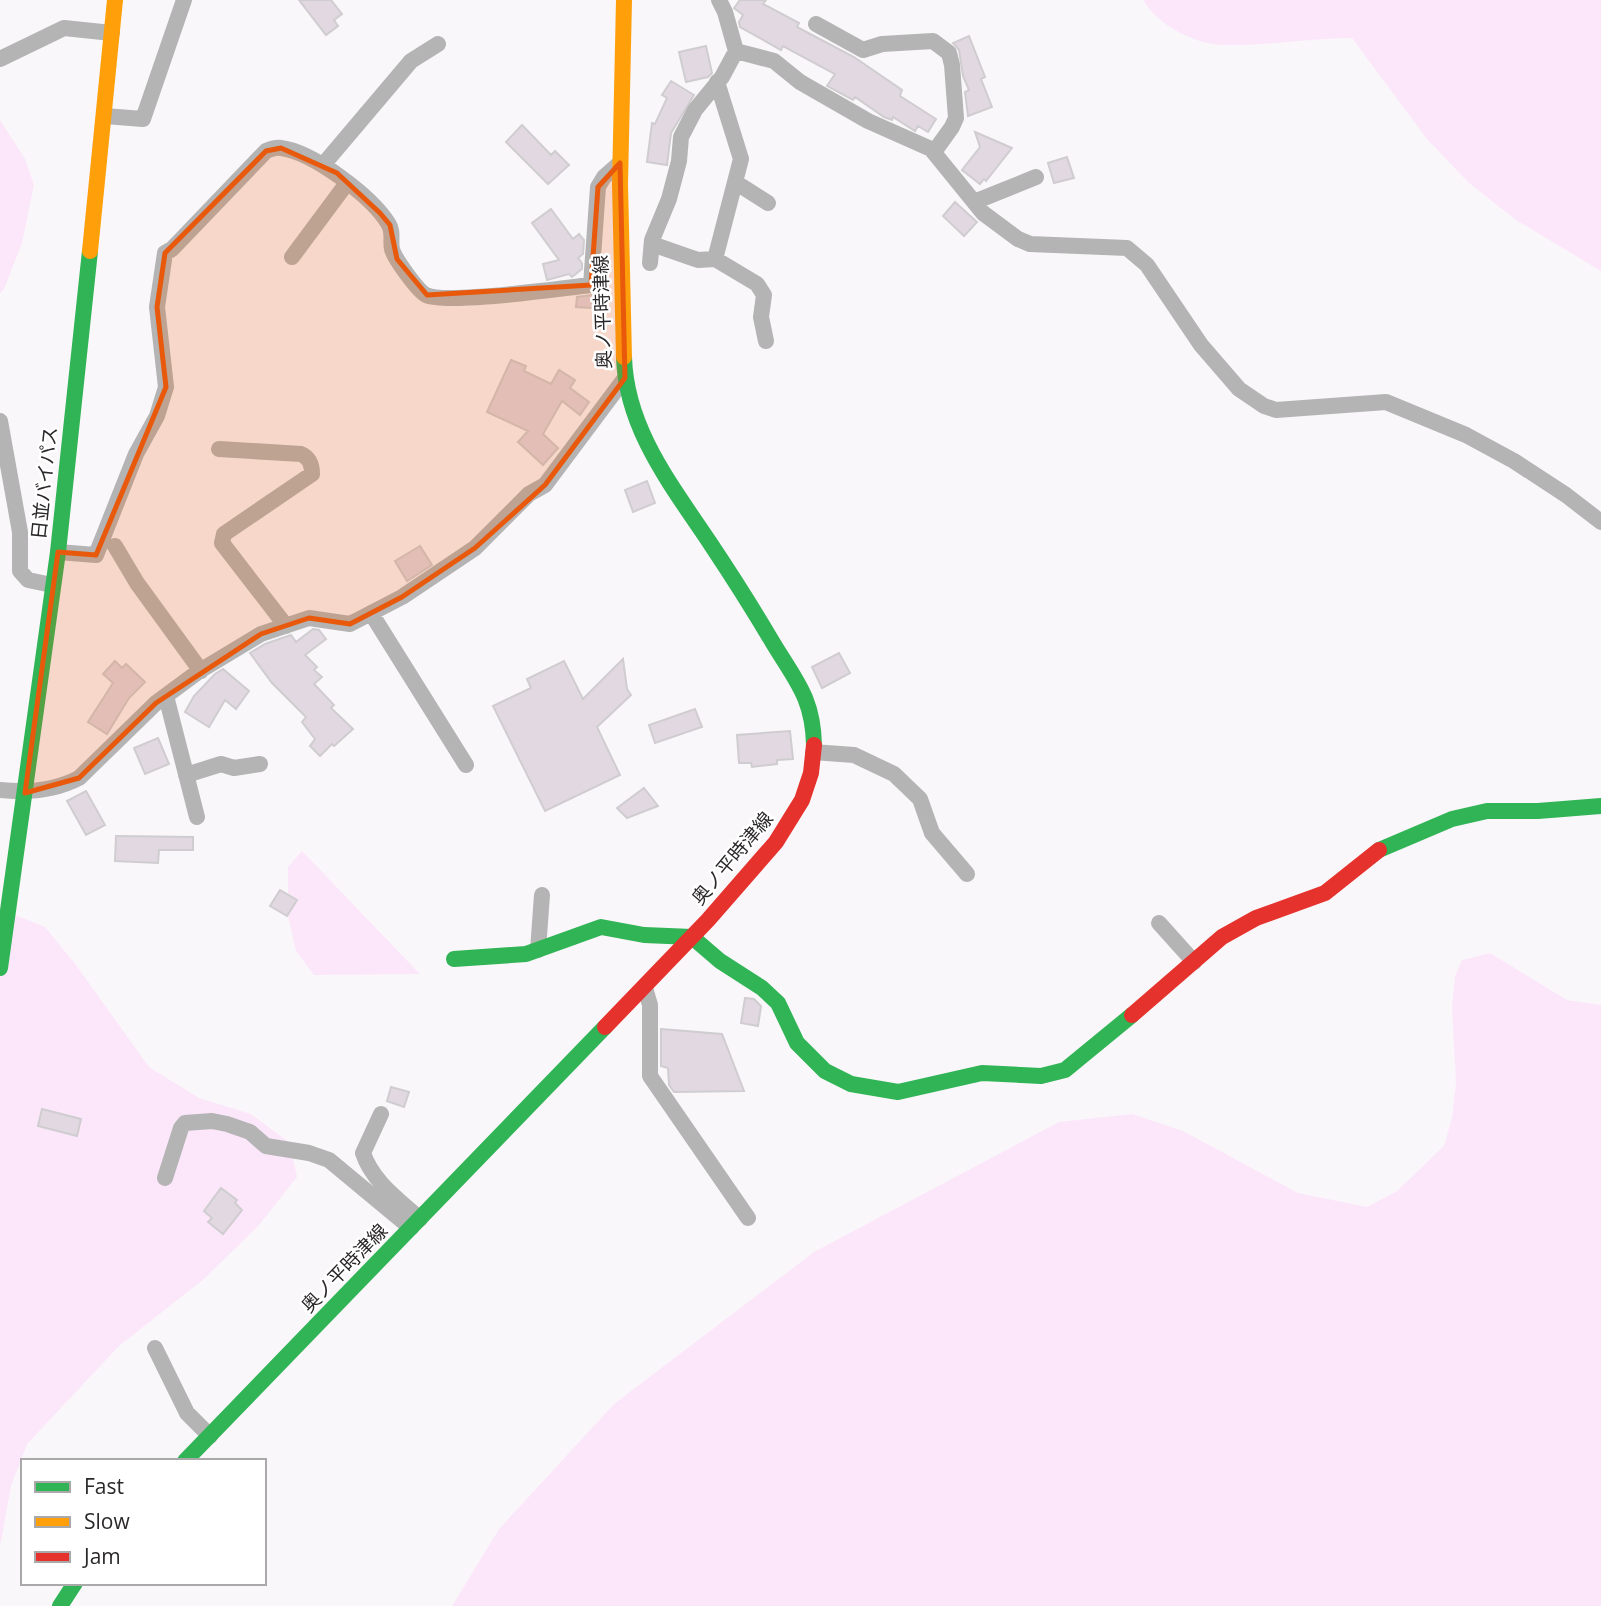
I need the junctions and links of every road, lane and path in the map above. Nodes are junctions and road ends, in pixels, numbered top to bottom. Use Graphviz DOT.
graph roads {
  1 [pos="115,0"];
  2 [pos="184,0"];
  3 [pos="624,0"];
  4 [pos="719,0"];
  5 [pos="816,24"];
  6 [pos="112,33"];
  7 [pos="438,44"];
  8 [pos="736,51"];
  9 [pos="0,59"];
  10 [pos="717,82"];
  11 [pos="105,116"];
  12 [pos="934,152"];
  13 [pos="620,163"];
  14 [pos="323,165"];
  15 [pos="1036,177"];
  16 [pos="735,181"];
  17 [pos="347,183"];
  18 [pos="975,202"];
  19 [pos="768,203"];
  20 [pos="652,244"];
  21 [pos="292,257"];
  22 [pos="715,259"];
  23 [pos="650,263"];
  24 [pos="766,341"];
  25 [pos="625,378"];
  26 [pos="0,421"];
  27 [pos="219,449"];
  28 [pos="1601,522"];
  29 [pos="116,546"];
  30 [pos="58,552"];
  31 [pos="52,585"];
  32 [pos="371,613"];
  33 [pos="286,626"];
  34 [pos="201,671"];
  35 [pos="166,696"];
  36 [pos="813,752"];
  37 [pos="260,764"];
  38 [pos="466,765"];
  39 [pos="186,775"];
  40 [pos="0,790"];
  41 [pos="25,793"];
  42 [pos="1601,806"];
  43 [pos="197,817"];
  44 [pos="967,874"];
  45 [pos="542,895"];
  46 [pos="1159,923"];
  47 [pos="692,937"];
  48 [pos="538,950"];
  49 [pos="454,959"];
  50 [pos="1194,962"];
  51 [pos="0,968"];
  52 [pos="645,988"];
  53 [pos="381,1114"];
  54 [pos="165,1178"];
  55 [pos="748,1218"];
  56 [pos="416,1224"];
  57 [pos="155,1348"];
  58 [pos="210,1436"];
  59 [pos="187,1459"];
  60 [pos="74,1585"];
  61 [pos="60,1606"];
  1 -- 6 [label="main road, 日並バイパス"];
  2 -- 11 [label="street"];
  3 -- 13 [label="main road, 奥ノ平時津線"];
  4 -- 8 [label="street"];
  5 -- 12 [label="street"];
  6 -- 9 [label="street"];
  6 -- 11 [label="main road, 日並バイパス"];
  7 -- 14 [label="street"];
  8 -- 10 [label="street"];
  8 -- 12 [label="street"];
  10 -- 16 [label="street"];
  10 -- 20 [label="street"];
  11 -- 30 [label="main road, 日並バイパス"];
  12 -- 18 [label="street"];
  13 -- 17 [label="street"];
  13 -- 25 [label="main road, 奥ノ平時津線"];
  14 -- 17 [label="street"];
  14 -- 30 [label="street"];
  15 -- 18 [label="street"];
  16 -- 19 [label="street"];
  16 -- 22 [label="street"];
  17 -- 21 [label="street"];
  18 -- 28 [label="street"];
  20 -- 22 [label="street"];
  20 -- 23 [label="street"];
  22 -- 24 [label="street"];
  25 -- 32 [label="street"];
  25 -- 36 [label="main road, 奥ノ平時津線"];
  26 -- 31 [label="street"];
  27 -- 33 [label="street"];
  29 -- 34 [label="street"];
  30 -- 31 [label="main road, 日並バイパス"];
  31 -- 41 [label="main road, 日並バイパス"];
  32 -- 33 [label="street"];
  32 -- 38 [label="street"];
  33 -- 34 [label="street"];
  34 -- 35 [label="street"];
  35 -- 39 [label="street"];
  35 -- 41 [label="street"];
  36 -- 44 [label="street"];
  36 -- 47 [label="main road, 奥ノ平時津線"];
  37 -- 39 [label="street"];
  39 -- 43 [label="street"];
  40 -- 41 [label="street"];
  41 -- 51 [label="main road, 日並バイパス"];
  42 -- 50 [label="main road"];
  45 -- 48 [label="street"];
  46 -- 50 [label="street"];
  47 -- 48 [label="main road"];
  47 -- 50 [label="main road"];
  47 -- 52 [label="main road, 奥ノ平時津線"];
  48 -- 49 [label="main road"];
  52 -- 55 [label="street"];
  52 -- 56 [label="main road, 奥ノ平時津線"];
  53 -- 56 [label="street"];
  54 -- 56 [label="street"];
  56 -- 58 [label="main road, 奥ノ平時津線"];
  57 -- 58 [label="street"];
  58 -- 59 [label="main road, 奥ノ平時津線"];
  60 -- 61 [label="main road"];
}
